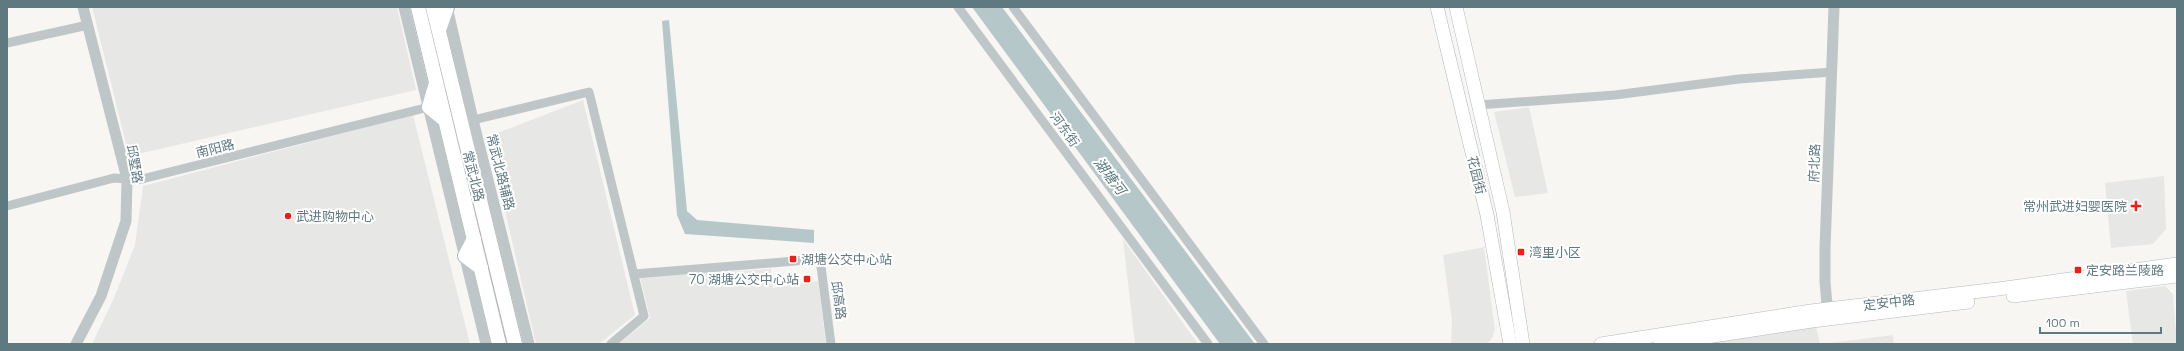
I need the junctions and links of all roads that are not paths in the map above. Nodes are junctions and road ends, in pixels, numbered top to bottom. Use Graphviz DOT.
graph roads {
  1 [pos="83,7"];
  2 [pos="404,7"];
  3 [pos="418,7"];
  4 [pos="433,7"];
  5 [pos="447,7"];
  6 [pos="958,7"];
  7 [pos="1013,7"];
  8 [pos="1437,7"];
  9 [pos="1456,7"];
  10 [pos="1834,7"];
  11 [pos="88,25"];
  12 [pos="439,30"];
  13 [pos="7,43"];
  14 [pos="1832,72"];
  15 [pos="436,82"];
  16 [pos="1478,105"];
  17 [pos="429,107"];
  18 [pos="445,120"];
  19 [pos="473,120"];
  20 [pos="127,179"];
  21 [pos="7,206"];
  22 [pos="474,239"];
  23 [pos="465,256"];
  24 [pos="2177,264"];
  25 [pos="481,268"];
  26 [pos="634,274"];
  27 [pos="2177,276"];
  28 [pos="1828,314"];
  29 [pos="76,344"];
  30 [pos="486,344"];
  31 [pos="499,344"];
  32 [pos="515,344"];
  33 [pos="529,344"];
  34 [pos="611,344"];
  35 [pos="832,344"];
  36 [pos="1208,344"];
  37 [pos="1264,344"];
  38 [pos="1510,344"];
  39 [pos="1523,344"];
  40 [pos="1601,344"];
  41 [pos="1660,344"];
  1 -- 11 [label="street, 邱墅路"];
  2 -- 17 [label="street"];
  3 -- 15 [label="main road, 常武北路"];
  4 -- 12 [label="main road, 常武北路"];
  5 -- 12 [label="main road"];
  5 -- 19 [label="street, 常武北路辅路"];
  6 -- 36 [label="street, 河东街"];
  7 -- 37 [label="street"];
  8 -- 38 [label="main road, 花园街"];
  9 -- 16 [label="main road, 花园街"];
  10 -- 14 [label="street, 府北路"];
  11 -- 13 [label="street"];
  11 -- 20 [label="street, 邱墅路"];
  12 -- 32 [label="main road, 常武北路"];
  14 -- 16 [label="street"];
  14 -- 28 [label="street, 府北路"];
  15 -- 17 [label="main road"];
  15 -- 18 [label="main road, 常武北路"];
  16 -- 39 [label="main road, 花园街"];
  17 -- 18 [label="main road"];
  17 -- 20 [label="street, 南阳路"];
  17 -- 23 [label="street"];
  18 -- 22 [label="main road, 常武北路"];
  19 -- 26 [label="street"];
  19 -- 33 [label="street, 常武北路辅路"];
  20 -- 21 [label="street, 南阳路"];
  20 -- 29 [label="street, 邱墅路"];
  22 -- 23 [label="main road"];
  22 -- 25 [label="main road, 常武北路"];
  23 -- 25 [label="main road"];
  23 -- 30 [label="street"];
  24 -- 28 [label="main road, 定安中路"];
  25 -- 31 [label="main road, 常武北路"];
  26 -- 34 [label="street"];
  26 -- 35 [label="street, 邱高路"];
  27 -- 28 [label="main road, 定安中路"];
  28 -- 40 [label="main road, 定安中路"];
  28 -- 41 [label="main road, 定安中路"];
}
